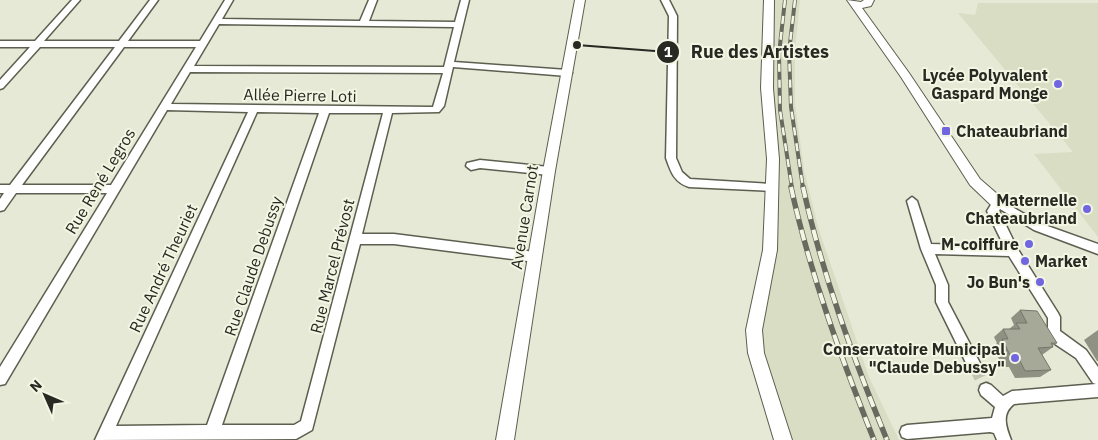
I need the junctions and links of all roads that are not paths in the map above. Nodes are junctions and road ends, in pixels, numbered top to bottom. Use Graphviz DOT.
graph roads {
  1 [pos="76,0"];
  2 [pos="154,0"];
  3 [pos="228,0"];
  4 [pos="373,0"];
  5 [pos="465,0"];
  6 [pos="580,0"];
  7 [pos="665,0"];
  8 [pos="769,0"];
  9 [pos="880,0"];
  10 [pos="852,1"];
  11 [pos="868,2"];
  12 [pos="216,21"];
  13 [pos="364,22"];
  14 [pos="459,25"];
  15 [pos="870,25"];
  16 [pos="0,44"];
  17 [pos="37,44"];
  18 [pos="122,44"];
  19 [pos="203,44"];
  20 [pos="449,67"];
  21 [pos="187,69"];
  22 [pos="567,73"];
  23 [pos="0,86"];
  24 [pos="164,107"];
  25 [pos="254,109"];
  26 [pos="325,110"];
  27 [pos="388,111"];
  28 [pos="471,166"];
  29 [pos="549,171"];
  30 [pos="14,188"];
  31 [pos="771,188"];
  32 [pos="0,189"];
  33 [pos="114,189"];
  34 [pos="912,201"];
  35 [pos="998,203"];
  36 [pos="0,207"];
  37 [pos="355,239"];
  38 [pos="927,248"];
  39 [pos="1098,249"];
  40 [pos="1012,251"];
  41 [pos="535,257"];
  42 [pos="975,367"];
  43 [pos="1098,378"];
  44 [pos="0,379"];
  45 [pos="986,390"];
  46 [pos="1098,390"];
  47 [pos="1002,405"];
  48 [pos="212,432"];
  49 [pos="907,432"];
  50 [pos="1001,433"];
  51 [pos="103,436"];
  52 [pos="249,436"];
  53 [pos="505,440"];
  54 [pos="783,440"];
  1 -- 17 [label="street"];
  2 -- 18 [label="street"];
  3 -- 12 [label="street, Rue René Legros"];
  4 -- 13 [label="street"];
  5 -- 14 [label="street"];
  6 -- 22 [label="street, Avenue Carnot"];
  7 -- 31 [label="street"];
  8 -- 31 [label="street"];
  9 -- 11 [label="street"];
  10 -- 11 [label="street"];
  10 -- 15 [label="street"];
  11 -- 15 [label="street"];
  12 -- 13 [label="street"];
  12 -- 19 [label="street, Rue René Legros"];
  13 -- 14 [label="street"];
  14 -- 20 [label="street"];
  15 -- 35 [label="street"];
  16 -- 17 [label="street"];
  17 -- 18 [label="street"];
  17 -- 23 [label="street"];
  18 -- 19 [label="street"];
  18 -- 30 [label="street"];
  19 -- 21 [label="street, Rue René Legros"];
  20 -- 21 [label="street"];
  20 -- 22 [label="street"];
  20 -- 27 [label="street, Allée Pierre Loti"];
  21 -- 24 [label="street, Rue René Legros"];
  22 -- 29 [label="street, Avenue Carnot"];
  24 -- 25 [label="street, Allée Pierre Loti"];
  24 -- 33 [label="street, Rue René Legros"];
  25 -- 26 [label="street, Allée Pierre Loti"];
  25 -- 51 [label="street, Rue André Theuriet"];
  26 -- 27 [label="street, Allée Pierre Loti"];
  26 -- 48 [label="street, Rue Claude Debussy"];
  27 -- 37 [label="street, Rue Marcel Prévost"];
  28 -- 29 [label="street"];
  29 -- 41 [label="street, Avenue Carnot"];
  30 -- 32 [label="street"];
  30 -- 33 [label="street"];
  30 -- 36 [label="street"];
  31 -- 54 [label="street"];
  33 -- 44 [label="street, Rue René Legros"];
  34 -- 38 [label="street"];
  35 -- 39 [label="street"];
  35 -- 40 [label="street"];
  37 -- 41 [label="street"];
  37 -- 52 [label="street, Rue Marcel Prévost"];
  38 -- 40 [label="street"];
  38 -- 42 [label="street"];
  40 -- 43 [label="street"];
  41 -- 53 [label="street, Avenue Carnot"];
  45 -- 47 [label="street"];
  46 -- 47 [label="street"];
  47 -- 50 [label="street"];
  48 -- 51 [label="street"];
  48 -- 52 [label="street"];
  49 -- 50 [label="street"];
}
